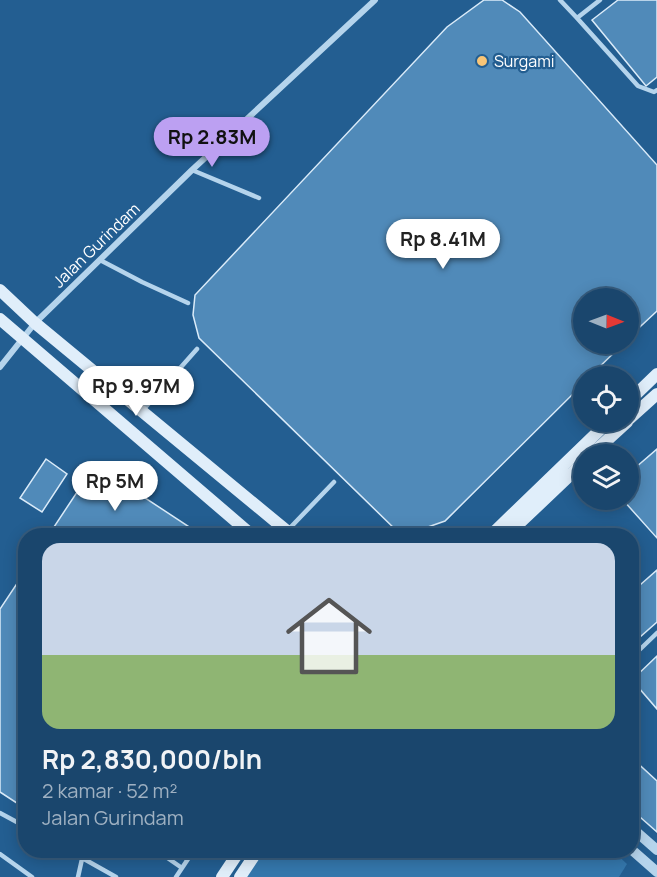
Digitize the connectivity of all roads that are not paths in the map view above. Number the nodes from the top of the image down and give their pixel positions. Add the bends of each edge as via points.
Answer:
1 (375, 0) edge
2 (560, 0) edge
3 (600, 0) edge
4 (577, 18) junction
5 (657, 90) edge
6 (192, 170) junction
7 (259, 198) dead end
8 (100, 260) junction
9 (0, 290) edge
10 (188, 303) dead end
11 (0, 319) edge
12 (35, 322) junction
13 (22, 339) junction
14 (197, 349) dead end
15 (0, 367) edge
16 (657, 374) edge
17 (639, 391) edge
18 (657, 394) edge
19 (142, 410) junction
20 (639, 411) edge
21 (598, 432) edge
22 (616, 432) edge
23 (603, 444) edge
24 (573, 472) edge
25 (334, 482) dead end
26 (244, 528) edge
27 (284, 528) edge
28 (294, 528) edge
29 (498, 528) edge
30 (514, 528) edge
31 (657, 633) edge
32 (639, 650) edge
33 (0, 813) edge
34 (18, 823) edge
35 (639, 834) edge
36 (657, 850) edge
37 (0, 854) edge
38 (639, 856) edge
39 (81, 858) joint
40 (168, 858) edge
41 (189, 858) edge
42 (235, 858) edge
43 (253, 858) edge
44 (182, 868) junction
45 (657, 873) edge
46 (32, 877) edge
47 (78, 877) edge
48 (116, 877) edge
49 (176, 877) edge
50 (222, 877) edge
51 (240, 877) edge
52 (655, 877) edge

1 - 6 street, Jalan Gurindam
2 - 4 lane
3 - 4 lane
4 - 5 lane via 638,86
6 - 7 lane
6 - 8 street, Jalan Gurindam
8 - 10 lane
8 - 12 street, Jalan Gurindam
9 - 12 main road
11 - 13 main road
12 - 13 street, Jalan Gurindam
12 - 19 main road
13 - 15 street, Jalan Gurindam
13 - 26 main road
14 - 19 lane
16 - 17 main road
18 - 20 main road
19 - 27 main road
21 - 29 main road
22 - 23 main road
24 - 30 main road
25 - 28 lane
31 - 32 lane
33 - 34 lane
35 - 36 street
37 - 46 lane
38 - 45 street
39 - 47 lane
39 - 48 lane
40 - 44 lane
41 - 44 lane
42 - 50 main road
43 - 51 main road
44 - 49 lane
45 - 52 lane

